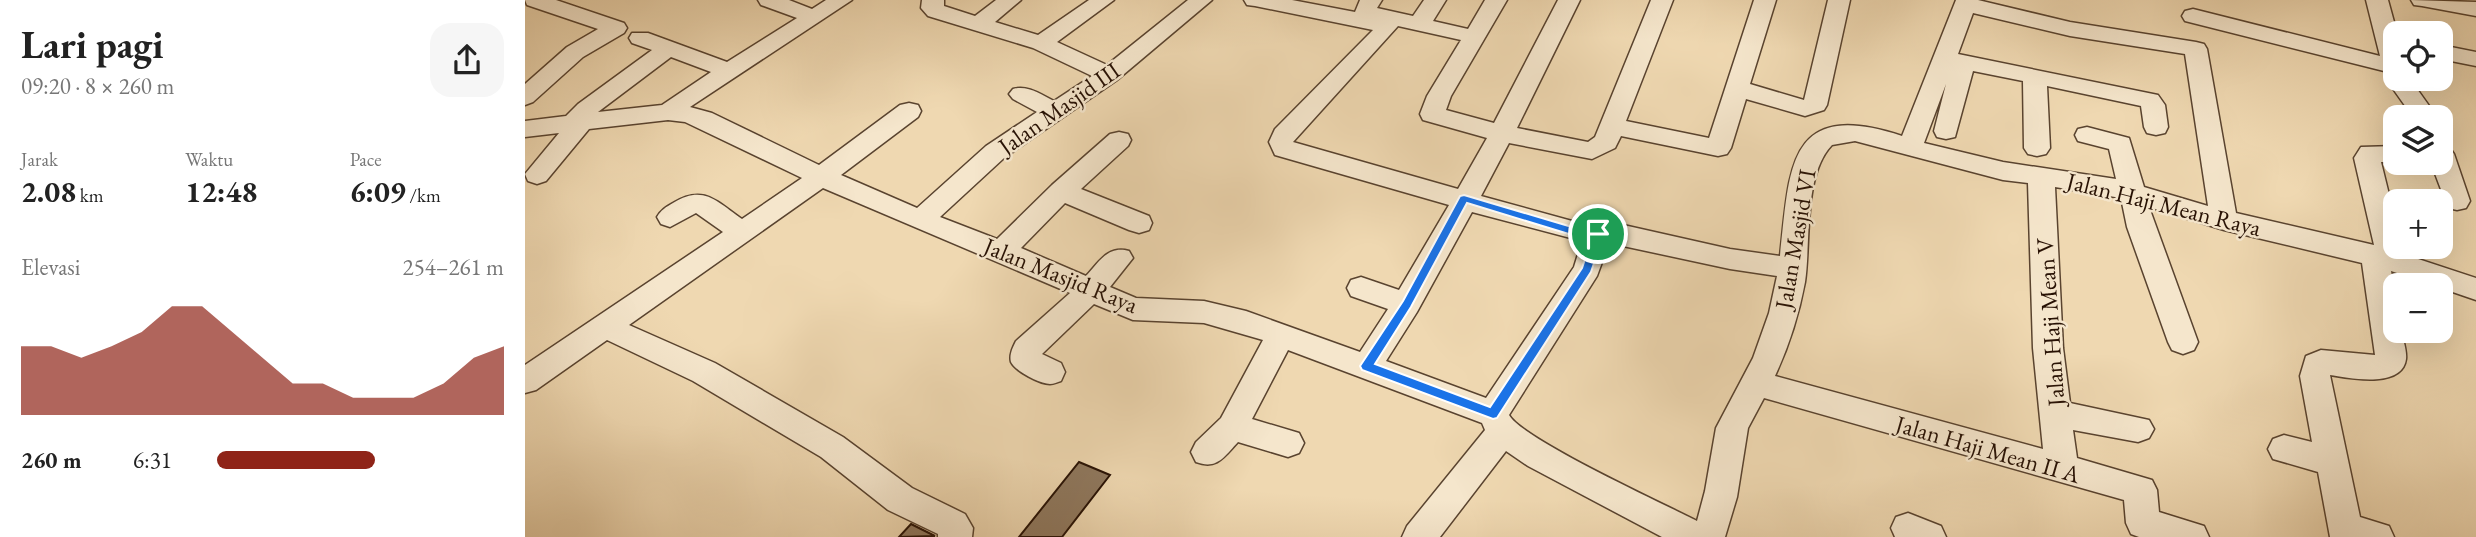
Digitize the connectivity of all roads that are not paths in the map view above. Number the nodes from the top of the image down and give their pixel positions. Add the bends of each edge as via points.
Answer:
1 (769, 0) edge
2 (841, 0) edge
3 (933, 0) edge
4 (1010, 0) edge
5 (1103, 0) edge
6 (1201, 0) edge
7 (1255, 0) edge
8 (1371, 0) edge
9 (1435, 0) edge
10 (1496, 0) edge
11 (1569, 0) edge
12 (1662, 0) edge
13 (1679, 0) edge
14 (1765, 0) edge
15 (2377, 0) edge
16 (2422, 0) edge
17 (1835, 1) edge
18 (1966, 2) edge
19 (534, 6) edge
20 (2193, 8) edge
21 (2476, 9) edge
22 (814, 17) junction
23 (2384, 21) edge
24 (979, 23) junction
25 (1420, 23) junction
26 (1475, 37) junction
27 (640, 38) dead end
28 (1041, 43) junction
29 (2196, 48) junction
30 (668, 49) junction
31 (2453, 54) edge
32 (2476, 59) edge
33 (1954, 60) junction
34 (2383, 68) edge
35 (729, 70) junction
36 (1109, 75) junction
37 (2035, 77) junction
38 (1739, 89) junction
39 (1021, 94) dead end
40 (525, 97) edge
41 (909, 111) dead end
42 (1054, 111) junction
43 (668, 112) junction
44 (575, 124) junction
45 (2156, 127) dead end
46 (1620, 128) junction
47 (525, 129) edge
48 (1946, 131) dead end
49 (1500, 133) junction
50 (2087, 135) dead end
51 (1119, 140) dead end
52 (1910, 148) junction
53 (2383, 153) edge
54 (2039, 162) junction
55 (537, 175) dead end
56 (2448, 175) edge
57 (821, 177) junction
58 (1061, 191) junction
59 (2134, 193) junction
60 (1464, 198) junction
61 (2456, 201) dead end
62 (670, 216) dead end
63 (920, 220) junction
64 (2224, 220) junction
65 (1139, 223) dead end
66 (743, 233) junction
67 (1598, 234) junction
68 (1002, 251) junction
69 (2383, 257) joint
70 (1119, 258) dead end
71 (2383, 259) edge
72 (2389, 259) edge
73 (1793, 268) junction
74 (1361, 288) dead end
75 (2476, 289) edge
76 (1087, 290) junction
77 (1407, 304) junction
78 (607, 327) junction
79 (1281, 334) junction
80 (2183, 342) dead end
81 (1367, 366) junction
82 (1050, 372) dead end
83 (525, 381) edge
84 (1756, 383) junction
85 (2056, 413) junction
86 (1497, 423) junction
87 (1232, 427) junction
88 (2138, 429) dead end
89 (1288, 443) dead end
90 (2284, 449) dead end
91 (1207, 452) dead end
92 (2331, 461) junction
93 (2062, 470) junction
94 (2346, 533) edge
95 (1429, 534) edge
96 (955, 537) edge
97 (1695, 537) edge
98 (1708, 537) edge
99 (2192, 537) edge
100 (2377, 537) edge

1 - 22 street
2 - 22 street
3 - 24 street via 936,11
4 - 24 street
5 - 28 street
6 - 36 street, Jalan Masjid III
7 - 60 street via 1388,27 1284,135 1281,146
8 - 25 street via 1367,12
9 - 25 street
10 - 26 street
11 - 49 street
12 - 46 street
13 - 46 street
14 - 38 street
15 - 23 street
16 - 21 street
17 - 38 street via 1815,105 1805,108
18 - 29 street via 2070,29
18 - 33 street
19 - 40 street via 616,28 575,52
20 - 29 street
20 - 34 street
22 - 35 street
24 - 28 street
25 - 26 street
26 - 49 street via 1432,114
27 - 30 street
28 - 36 street
29 - 64 street
30 - 35 street
30 - 44 street via 587,109
31 - 32 street
33 - 37 street
33 - 48 street
33 - 52 street
35 - 43 street
36 - 42 street, Jalan Masjid III
37 - 45 street via 2150,100
37 - 54 street, Jalan Haji Mean V
38 - 46 street via 1718,148
39 - 42 street
41 - 57 street
42 - 63 street, Jalan Masjid III via 996,152
43 - 44 street, Jalan Masjid Raya
43 - 57 street, Jalan Masjid Raya via 703,119
44 - 47 street, Jalan Masjid Raya
44 - 55 street
46 - 49 street via 1592,150
49 - 60 street
50 - 59 street via 2120,144
51 - 58 street
52 - 54 street, Jalan Haji Mean Raya via 2003,171
52 - 73 street, Jalan Masjid VI via 1851,133 1834,135 1814,148 1801,187
53 - 69 street via 2370,152 2367,158
54 - 59 street, Jalan Haji Mean Raya via 2089,182
54 - 85 street, Jalan Haji Mean V
56 - 61 street
57 - 63 street, Jalan Masjid Raya
57 - 66 street
58 - 65 street
58 - 68 street
59 - 64 street, Jalan Haji Mean Raya
59 - 80 street via 2141,227
60 - 67 street via 1572,231
60 - 77 street
62 - 66 street via 699,203
63 - 68 street, Jalan Masjid Raya
64 - 69 street, Jalan Haji Mean Raya
66 - 78 street
67 - 73 street via 1619,234
67 - 86 street via 1587,269
68 - 76 street, Jalan Masjid Raya
70 - 76 street
71 - 92 street via 2388,365 2379,370 2331,362 2317,365 2315,376
72 - 75 street, Jalan Haji Mean Raya
73 - 84 street, Jalan Masjid VI via 1780,327
74 - 77 street
76 - 79 street, Jalan Masjid Raya via 1133,309 1204,312
76 - 82 street via 1025,354 1025,359
77 - 81 street
78 - 83 street
78 - 96 street via 704,372 832,447 900,499 953,525
79 - 81 street, Jalan Masjid Raya
79 - 87 street
81 - 86 street, Jalan Masjid Raya
84 - 93 street, Jalan Haji Mean II A
84 - 98 street, Jalan Masjid VI via 1727,445 1722,493
85 - 88 street
85 - 93 street, Jalan Haji Mean V
86 - 95 street
86 - 97 street, Jalan Masjid Raya via 1539,456
87 - 89 street
87 - 91 street
90 - 92 street
92 - 94 street
93 - 99 street, Jalan Haji Mean II A via 2140,491 2143,523
94 - 100 street

